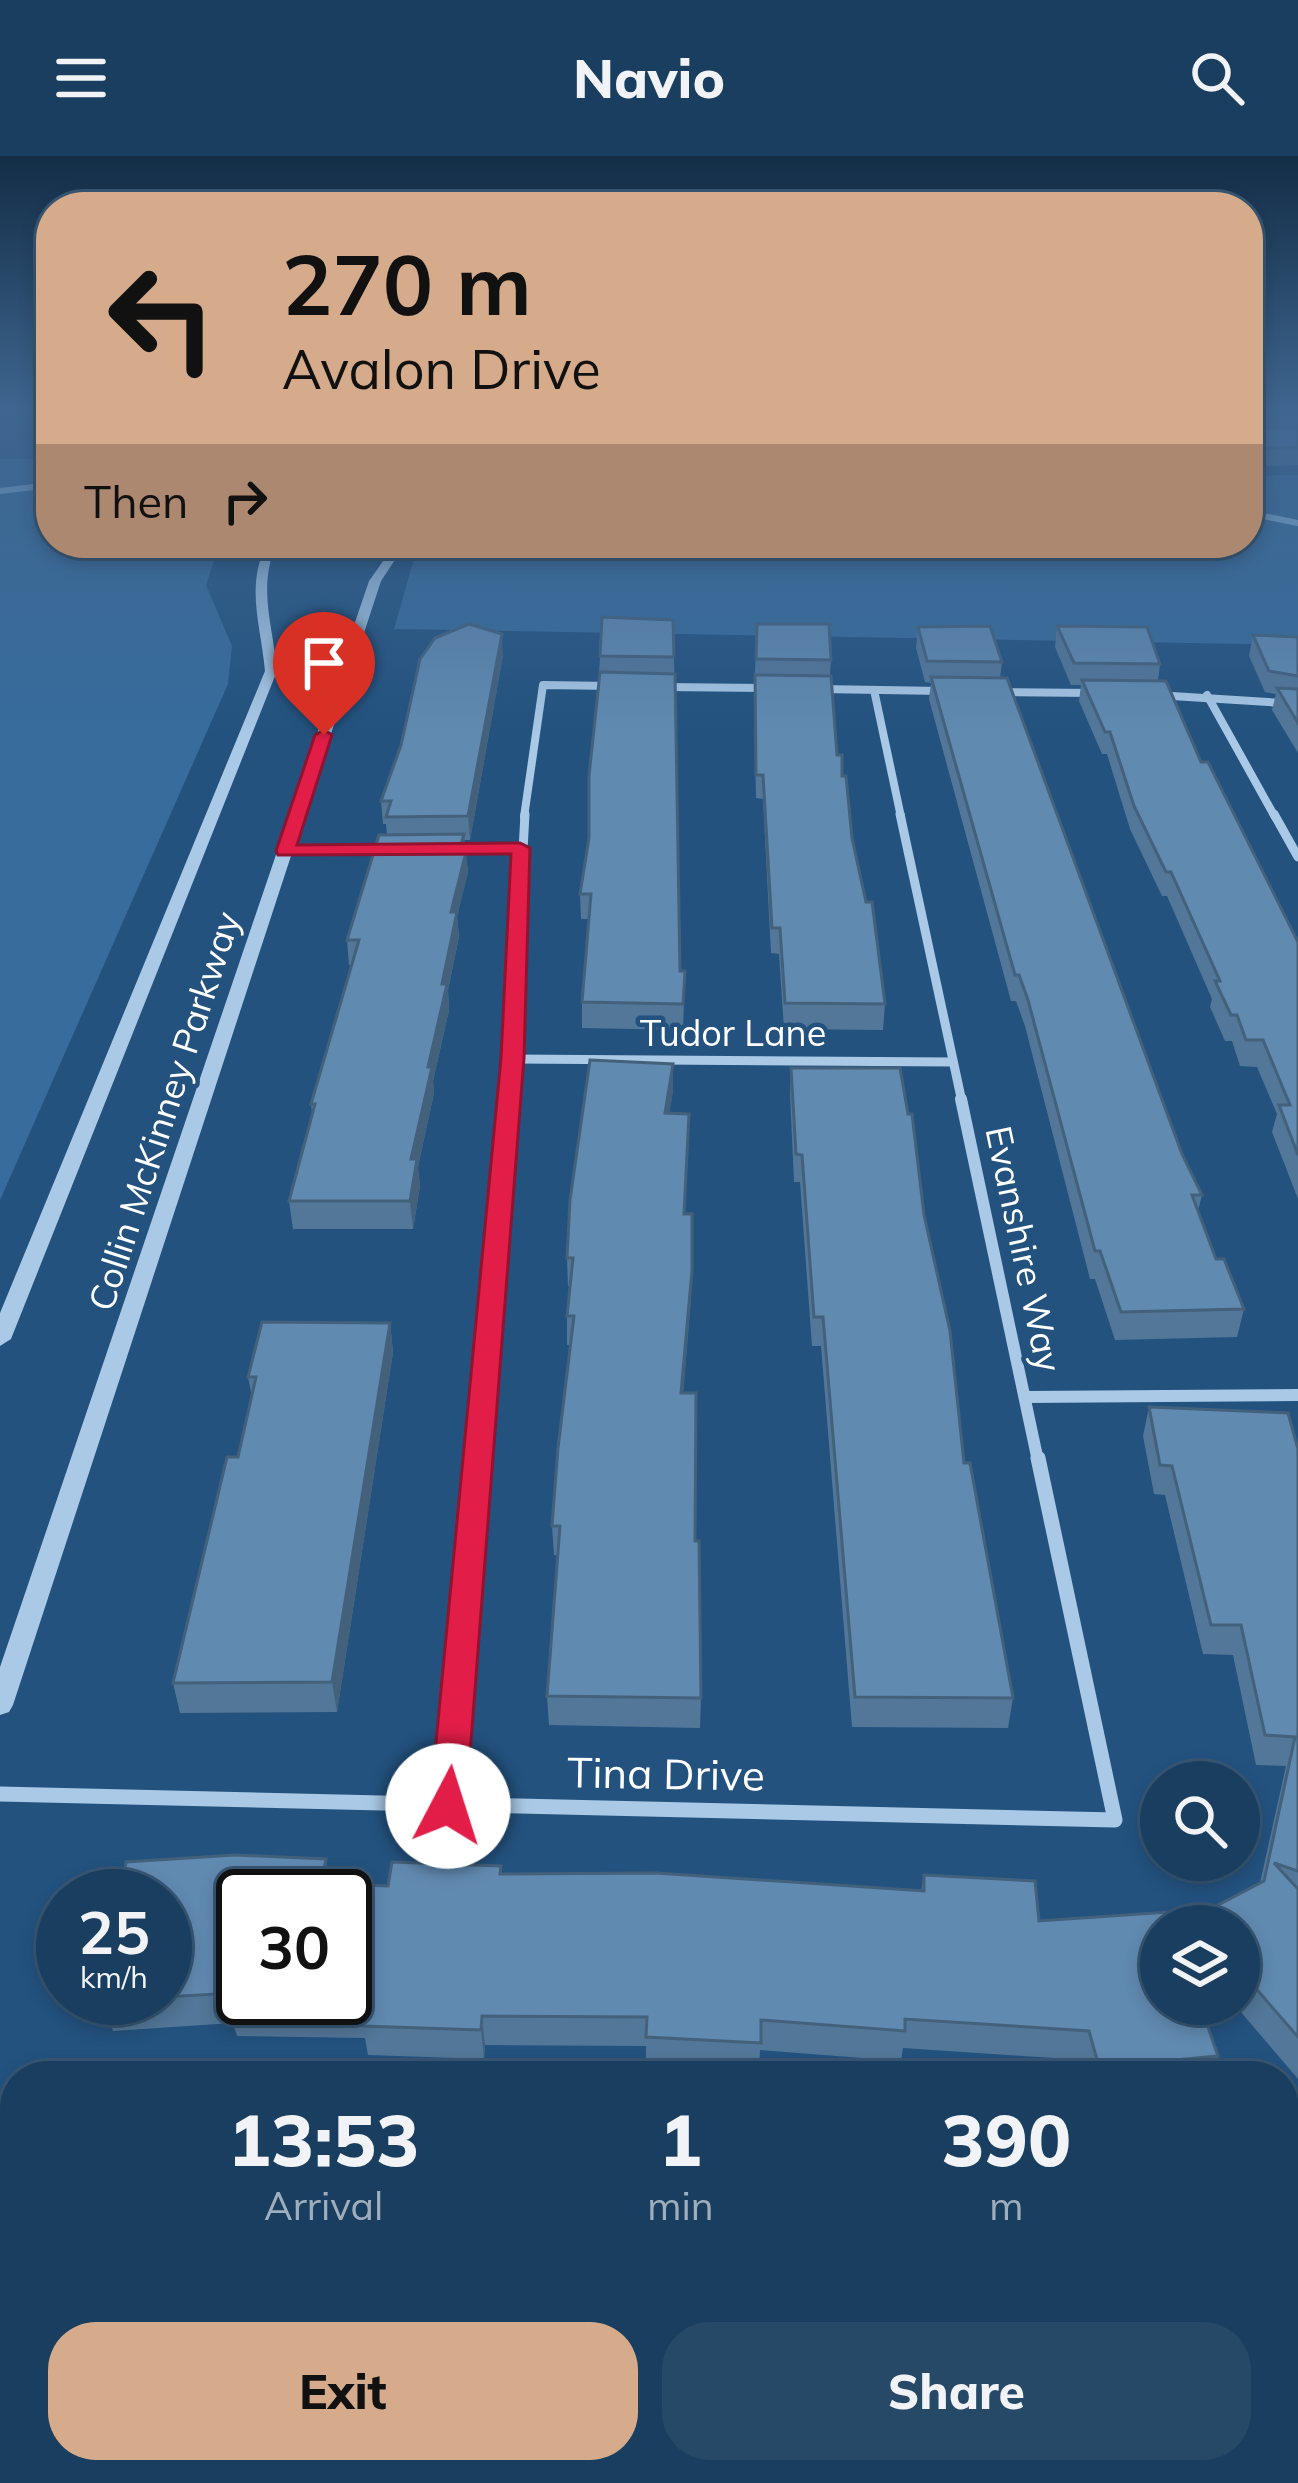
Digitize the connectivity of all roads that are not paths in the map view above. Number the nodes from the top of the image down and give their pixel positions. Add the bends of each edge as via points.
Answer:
1 (263, 558) edge
2 (390, 558) edge
3 (626, 686) edge
4 (647, 687) edge
5 (780, 688) edge
6 (804, 689) edge
7 (874, 690) junction
8 (945, 691) edge
9 (992, 692) edge
10 (1102, 694) edge
11 (1144, 694) edge
12 (1207, 695) junction
13 (1298, 704) edge
14 (520, 848) junction
15 (450, 849) edge
16 (403, 850) edge
17 (285, 851) junction
18 (1298, 857) edge
19 (513, 1058) junction
20 (953, 1062) junction
21 (0, 1339) edge
22 (1298, 1395) edge
23 (1025, 1396) junction
24 (0, 1705) edge
25 (0, 1795) edge
26 (448, 1806) junction
27 (1115, 1820) joint

1 - 21 street, Collin McKinney Parkway via 255,593 271,671
2 - 17 street, Collin McKinney Parkway via 375,581
3 - 14 street via 543,685
4 - 5 street
6 - 7 street
7 - 8 street
7 - 20 street, Evanshire Way
9 - 10 street
11 - 12 street
12 - 13 street
12 - 18 street
14 - 15 street
14 - 19 street
16 - 17 street
17 - 24 street, Collin McKinney Parkway
19 - 20 street, Tudor Lane
19 - 26 street
20 - 23 street, Evanshire Way
22 - 23 street
23 - 27 street, Evanshire Way
25 - 26 street, Tina Drive
26 - 27 street, Tina Drive

